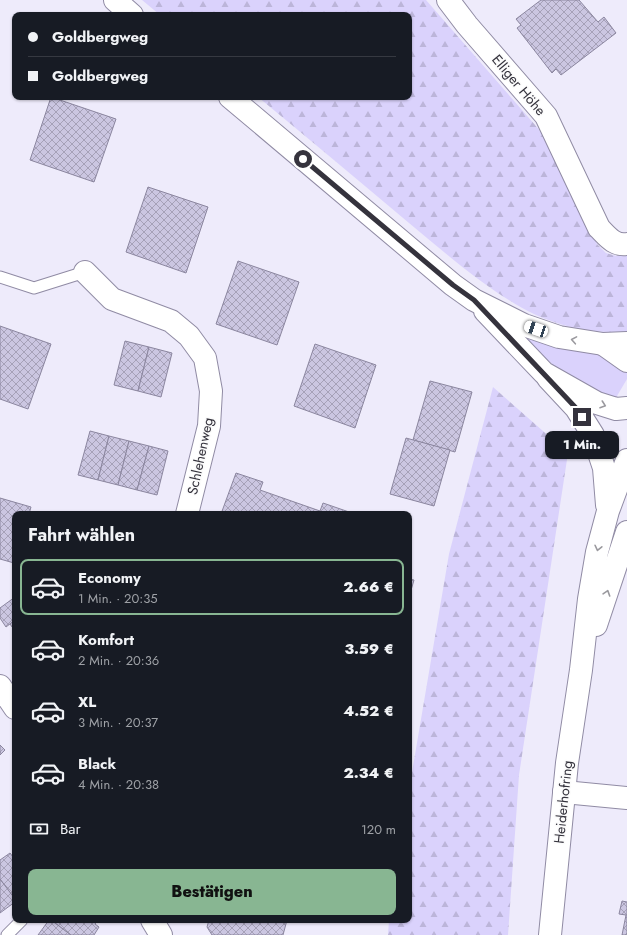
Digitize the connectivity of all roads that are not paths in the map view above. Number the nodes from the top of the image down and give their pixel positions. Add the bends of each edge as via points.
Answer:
1 (115, 0) edge
2 (448, 0) edge
3 (129, 12) edge
4 (234, 100) edge
5 (619, 242) edge
6 (85, 272) joint
7 (0, 277) edge
8 (474, 300) junction
9 (627, 343) edge
10 (603, 344) junction
11 (627, 361) edge
12 (544, 373) junction
13 (627, 408) edge
14 (627, 460) edge
15 (608, 510) junction
16 (188, 511) edge
17 (627, 532) edge
18 (581, 670) junction
19 (0, 686) edge
20 (12, 704) edge
21 (564, 792) junction
22 (627, 798) edge
23 (19, 923) edge
24 (154, 923) edge
25 (7, 935) edge
26 (161, 935) edge
27 (550, 935) edge

1 - 3 street
2 - 5 street, Elliger Höhe via 546,116 599,228
4 - 8 street
6 - 7 lane via 34,288
6 - 16 street, Schlehenweg via 112,299 171,321 189,336 205,358 211,391 209,426
10 -> 8 street via 559,337 524,325
8 - 12 street
9 - 10 street
10 - 11 street
12 -> 13 street via 597,403 616,409
12 - 15 street via 576,408 593,435 604,468
14 - 15 street, Heiderhofring
15 -> 18 street, Heiderhofring via 597,552
18 -> 17 street, Heiderhofring
18 - 21 street, Heiderhofring
19 - 20 street
21 - 22 street
21 - 27 street, Heiderhofring
23 - 25 lane
24 - 26 street

